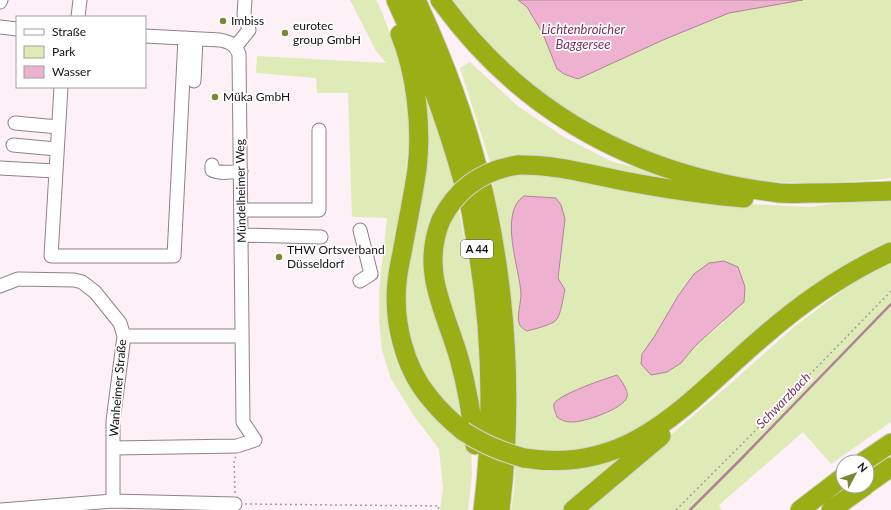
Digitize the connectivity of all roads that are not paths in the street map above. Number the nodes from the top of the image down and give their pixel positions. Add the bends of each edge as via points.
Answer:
1 (80, 0) edge
2 (245, 0) edge
3 (385, 0) edge
4 (396, 0) edge
5 (416, 0) edge
6 (440, 0) edge
7 (78, 16) edge
8 (0, 27) edge
9 (16, 29) edge
10 (146, 36) edge
11 (190, 38) junction
12 (236, 46) junction
13 (194, 81) dead end
14 (61, 88) edge
15 (15, 123) dead end
16 (58, 127) junction
17 (319, 130) dead end
18 (13, 145) dead end
19 (56, 150) junction
20 (212, 164) dead end
21 (0, 168) edge
22 (55, 170) junction
23 (241, 171) junction
24 (891, 191) edge
25 (854, 193) junction
26 (241, 210) junction
27 (360, 230) dead end
28 (242, 235) junction
29 (321, 237) dead end
30 (891, 252) edge
31 (360, 280) dead end
32 (0, 286) edge
33 (124, 336) junction
34 (242, 336) junction
35 (690, 403) junction
36 (255, 440) joint
37 (891, 443) edge
38 (113, 448) junction
39 (875, 454) edge
40 (891, 467) edge
41 (875, 479) edge
42 (835, 483) edge
43 (853, 494) edge
44 (113, 501) junction
45 (235, 504) road end
46 (1, 510) edge
47 (478, 510) edge
48 (483, 510) edge
49 (500, 510) edge
50 (573, 510) edge
51 (800, 510) edge
52 (831, 510) edge

1 - 7 street
2 - 12 street via 244,14 249,30
3 - 35 highway, bridge via 404,45 414,84 418,126 417,168 397,283 397,315 406,355 422,388 440,410 472,437 495,449 524,458 559,461 590,458 607,453 642,437
4 - 48 highway, A 44 via 419,52 454,150 470,208 483,279 490,359 490,417
5 - 49 highway, A 44 via 452,86 472,150 499,275 506,355 506,425
6 - 25 highway via 477,45 533,97 568,122 629,154 664,168 726,184 780,193
8 - 9 street
10 - 11 street
11 - 12 street via 220,40
11 - 13 street
11 - 22 street via 174,256 51,256
12 - 23 street, Mündelheimer Weg via 239,54
14 - 16 street
15 - 16 street
16 - 19 street
17 - 26 street via 319,210
18 - 19 street
19 - 22 street
20 - 23 street via 212,170 216,171
21 - 22 street
23 - 26 street, Mündelheimer Weg
24 - 25 highway
25 - 47 highway, bridge via 816,200 778,202 647,186 534,165 507,166 469,184 453,200 441,220 436,232 432,261 437,294 459,358 468,395
26 - 28 street, Mündelheimer Weg
27 - 31 street via 371,274
28 - 29 street
28 - 34 street, Mündelheimer Weg
30 - 35 highway via 850,273 811,298 763,336
32 - 33 street, Wanheimer Straße via 18,279 59,278 82,282 95,292 120,323
33 - 34 street
33 - 38 street, Wanheimer Straße via 113,421
34 - 36 street, Mündelheimer Weg via 243,422
35 - 50 highway via 672,428
36 - 38 street, Wanheimer Straße via 237,446
37 - 39 highway
38 - 44 street, Wanheimer Straße
40 - 41 highway
42 - 51 highway
43 - 52 highway
44 - 45 street
44 - 46 street

